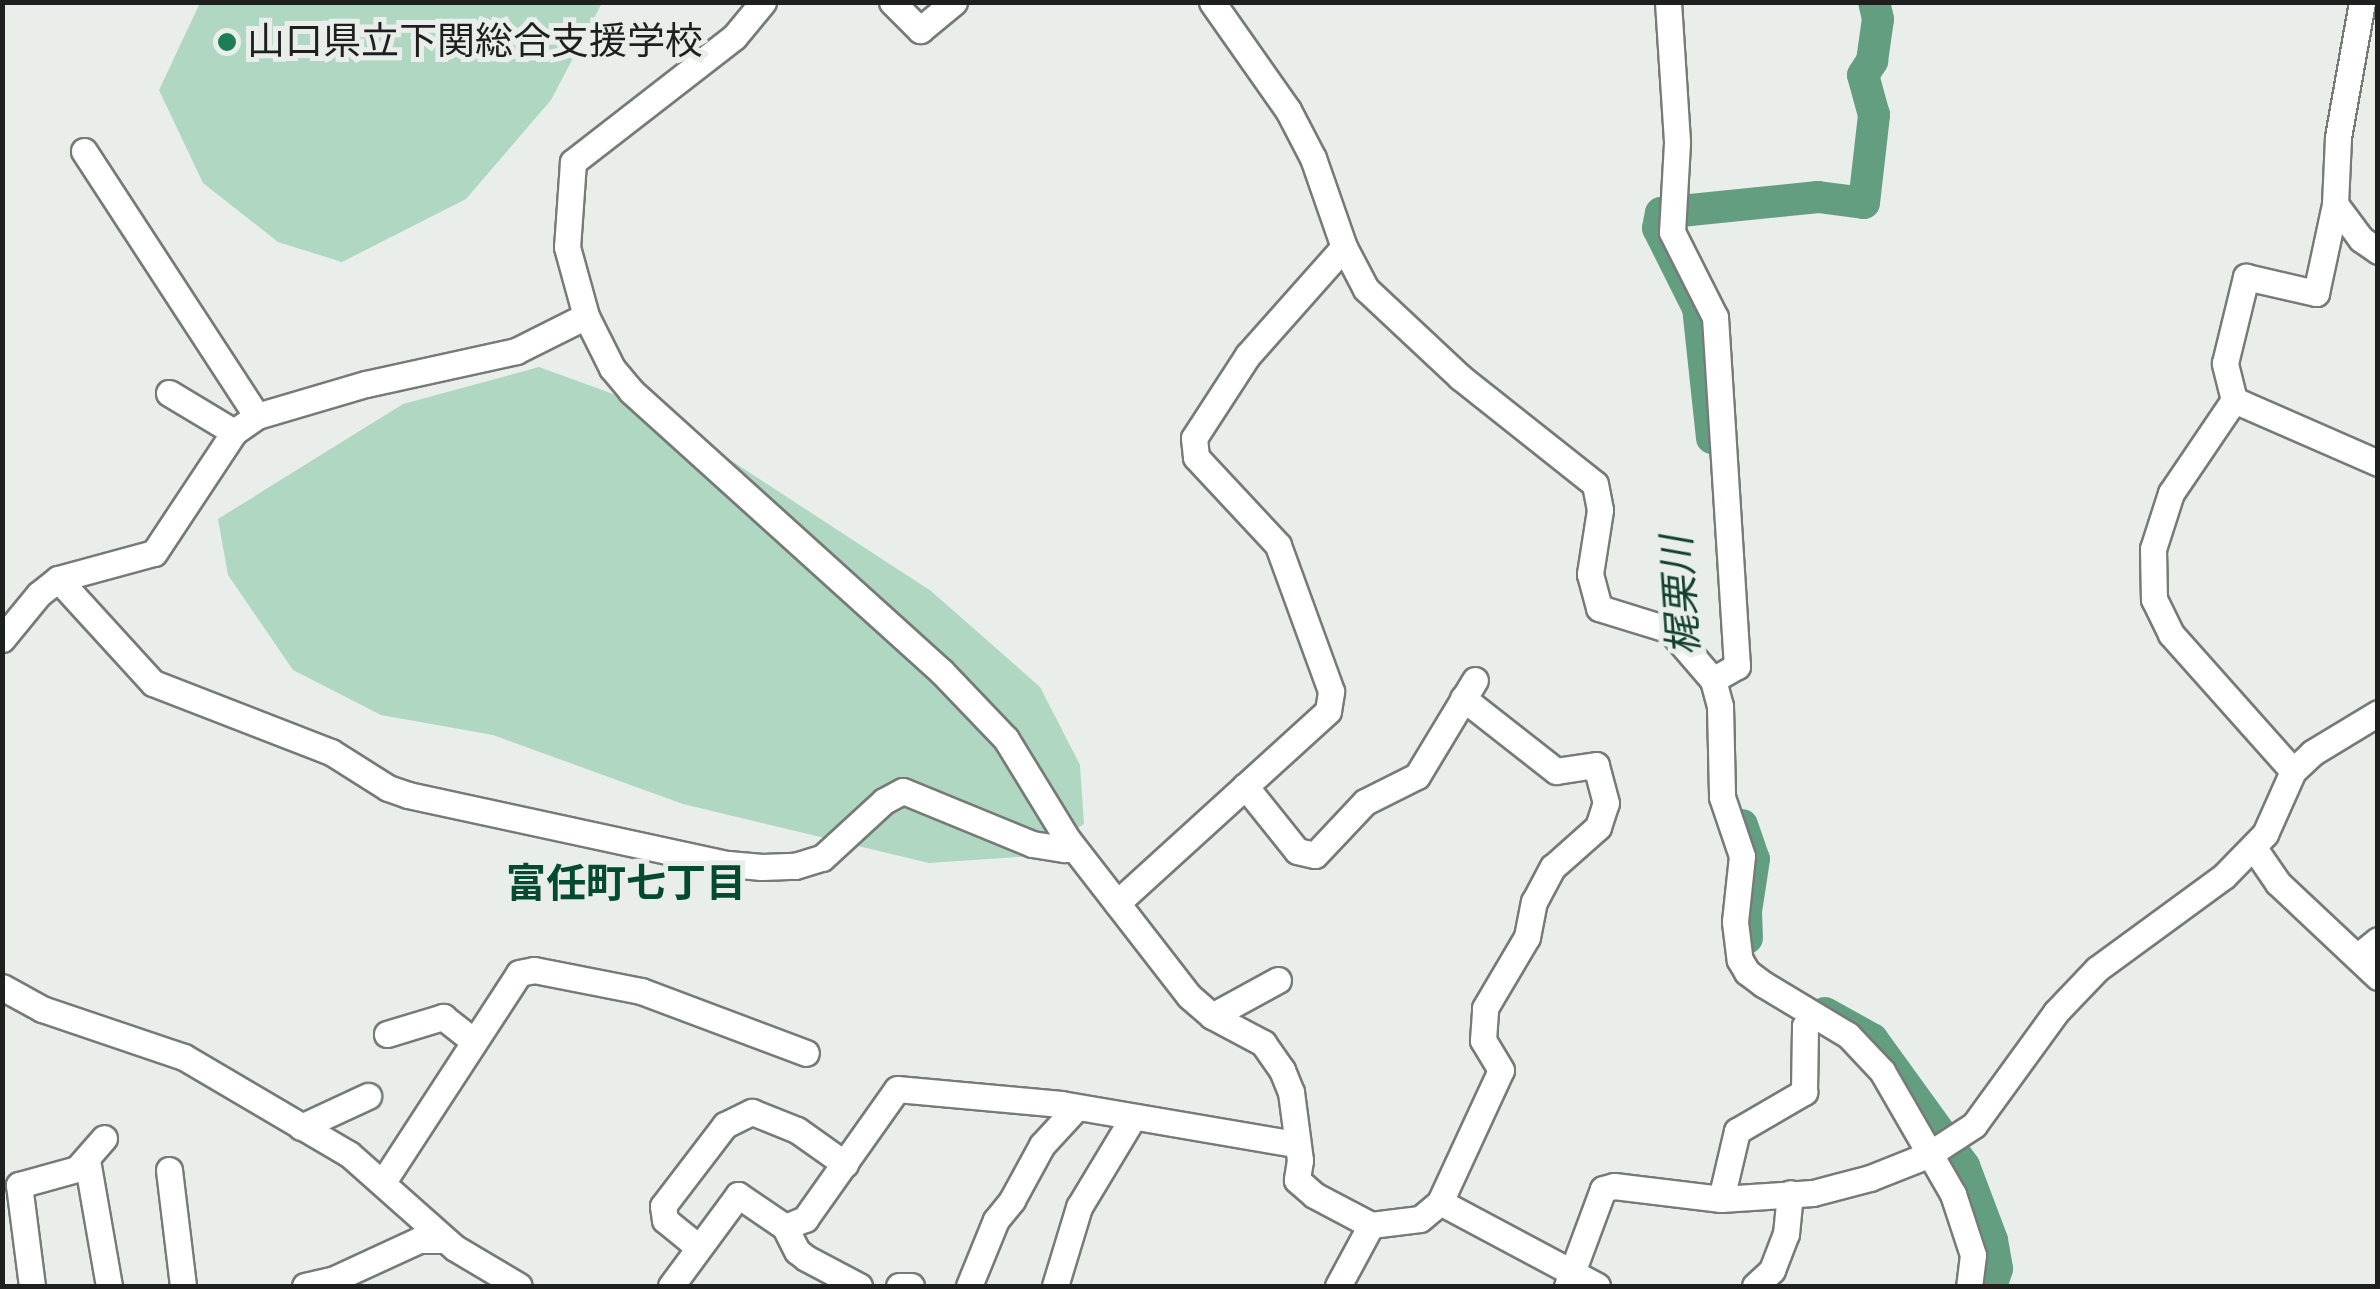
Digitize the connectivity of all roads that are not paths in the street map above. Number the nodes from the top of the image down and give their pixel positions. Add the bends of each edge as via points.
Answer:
1 (763, 2) edge
2 (892, 2) edge
3 (954, 2) edge
4 (1212, 2) edge
5 (1668, 2) edge
6 (2362, 2) edge
7 (84, 151) dead end
8 (2335, 204) junction
9 (1344, 246) junction
10 (2378, 252) edge
11 (586, 316) junction
12 (170, 393) dead end
13 (2234, 400) junction
14 (257, 416) junction
15 (234, 432) junction
16 (2378, 463) edge
17 (58, 579) junction
18 (2, 639) edge
19 (1713, 680) junction
20 (2378, 714) edge
21 (2293, 772) junction
22 (1246, 786) junction
23 (1068, 840) junction
24 (2254, 848) junction
25 (1117, 903) junction
26 (2378, 940) edge
27 (2357, 957) junction
28 (2378, 977) edge
29 (1278, 980) dead end
30 (2, 988) edge
31 (1212, 1016) junction
32 (1811, 1017) junction
33 (387, 1034) dead end
34 (472, 1040) junction
35 (806, 1054) dead end
36 (368, 1096) dead end
37 (1076, 1108) junction
38 (1132, 1119) junction
39 (301, 1127) junction
40 (104, 1138) dead end
41 (1296, 1144) junction
42 (1931, 1153) junction
43 (87, 1160) junction
44 (845, 1164) junction
45 (169, 1170) dead end
46 (383, 1182) junction
47 (1790, 1193) junction
48 (1721, 1199) junction
49 (1440, 1202) junction
50 (1371, 1225) junction
51 (786, 1227) junction
52 (444, 1240) junction
53 (697, 1246) junction
54 (1569, 1281) edge
55 (338, 1283) edge
56 (32, 1286) edge
57 (109, 1286) edge
58 (183, 1286) edge
59 (306, 1286) edge
60 (519, 1286) edge
61 (670, 1286) edge
62 (858, 1286) edge
63 (899, 1286) edge
64 (912, 1286) edge
65 (970, 1286) edge
66 (1055, 1286) edge
67 (1338, 1286) edge
68 (1597, 1286) edge
69 (1755, 1286) edge
70 (1969, 1286) edge

1 - 11 street via 734,36 573,162 567,246
2 - 3 street via 920,30
4 - 9 street via 1314,158
5 - 19 street via 1676,142 1672,232 1714,317 1737,666
6 - 8 street via 2338,137
7 - 14 street
8 - 10 street
8 - 13 street via 2316,293 2246,277 2225,362
9 - 19 street via 1380,306 1595,484 1600,510 1590,574 1599,608 1670,630
9 - 22 street via 1248,354 1194,438 1196,457 1278,546 1332,691 1328,711
11 - 14 street via 516,351
11 - 23 street via 630,392 942,670 1006,739
12 - 15 street
13 - 16 street
13 - 21 street via 2171,492 2153,549 2154,599 2170,634
14 - 15 street
15 - 17 street via 154,553
17 - 18 street
17 - 23 street via 152,683 331,752 408,795 745,866 795,866 822,858 903,791 1032,844 1066,850
19 - 32 street via 1722,797 1742,856 1735,922 1740,960
20 - 21 street
21 - 24 street
22 - 25 street
22 - 49 street via 1297,851 1315,855 1365,802 1417,776 1469,689 1556,771 1596,766 1606,802 1598,827 1553,867 1534,902 1527,938 1485,1008 1484,1040 1501,1070
23 - 25 street
24 - 27 street via 2278,883
24 - 42 street via 2098,969 2056,1012 1974,1125
25 - 31 street
26 - 27 street
27 - 28 street
29 - 31 street
30 - 39 street via 42,1009 184,1057
31 - 41 street via 1263,1043 1282,1070
32 - 42 street via 1867,1051
32 - 48 street via 1805,1026 1804,1092 1737,1132
33 - 34 street via 443,1017
34 - 35 street via 519,973 534,970 641,990
34 - 46 street
36 - 39 street
37 - 38 street
37 - 44 street via 897,1089
37 - 65 street via 1042,1145 996,1220
38 - 41 street
38 - 66 street via 1079,1207
39 - 46 street
40 - 43 street
41 - 50 street via 1297,1180
42 - 47 street via 1839,1188
42 - 70 street via 1973,1255
43 - 56 street via 49,1180 19,1185
43 - 57 street
44 - 51 street via 805,1219
44 - 53 street via 797,1130 752,1112 726,1124 663,1206 665,1220
45 - 58 street
46 - 52 street
47 - 48 street
47 - 69 street via 1786,1234 1772,1270
48 - 54 street via 1603,1189
49 - 50 street via 1420,1220
49 - 54 street
50 - 67 street
51 - 53 street via 738,1194
51 - 62 street via 797,1251
52 - 55 street via 419,1240
52 - 60 street
53 - 61 street
54 - 68 street
55 - 59 street
63 - 64 street

